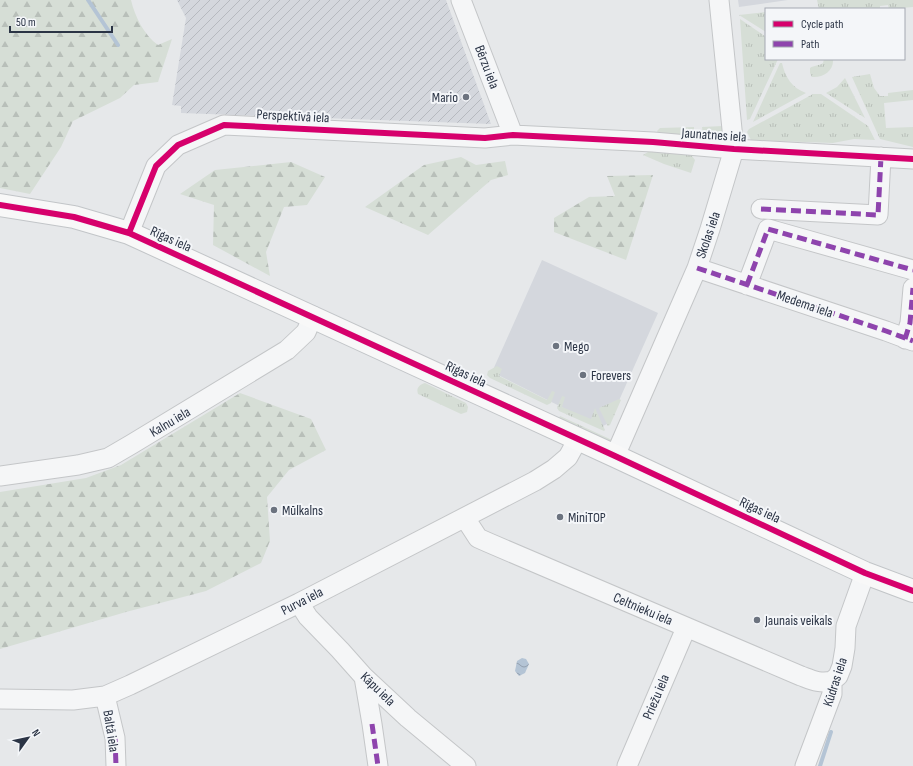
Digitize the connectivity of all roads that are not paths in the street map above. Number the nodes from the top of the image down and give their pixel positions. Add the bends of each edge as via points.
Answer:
1 (461, 0) edge
2 (719, 0) edge
3 (512, 135) junction
4 (734, 149) junction
5 (881, 158) junction
6 (913, 159) edge
7 (0, 204) edge
8 (761, 209) dead end
9 (129, 232) junction
10 (696, 268) junction
11 (913, 270) edge
12 (747, 285) junction
13 (913, 288) edge
14 (313, 316) junction
15 (909, 340) edge
16 (578, 439) junction
17 (615, 456) junction
18 (0, 476) edge
19 (465, 518) junction
20 (864, 573) junction
21 (913, 591) edge
22 (299, 603) junction
23 (686, 628) junction
24 (364, 677) junction
25 (832, 681) junction
26 (105, 696) junction
27 (0, 699) edge
28 (116, 766) edge
29 (378, 766) edge
30 (466, 766) edge
31 (627, 766) edge
32 (805, 766) edge

1 - 3 street, Bērzu iela
2 - 4 street, Skolas iela
3 - 4 street, Jaunatnes iela
3 - 9 street, Perspektīvā iela via 485,138 224,125 178,145 156,166
4 - 5 street, Jaunatnes iela
4 - 10 street, Skolas iela
5 - 6 street, Jaunatnes iela
5 - 8 street via 878,216
7 - 9 main road, Rīgas iela via 74,217
9 - 14 main road, Rīgas iela
10 - 12 street, Medema iela
10 - 17 street, Skolas iela
11 - 12 street via 768,229
12 - 15 street, Medema iela
13 - 15 street
14 - 16 main road, Rīgas iela
14 - 18 street, Kalnu iela via 306,332 287,350 108,458
16 - 17 main road, Rīgas iela
16 - 19 street, Purva iela via 568,457 554,469
17 - 20 main road, Rīgas iela
19 - 22 street, Purva iela
19 - 23 street, Celtnieku iela via 478,538
20 - 21 main road, Rīgas iela
20 - 25 street, Kūdras iela via 846,626 842,666 838,676
22 - 24 street, Kāpu iela via 308,617
22 - 26 street, Purva iela
23 - 25 street, Celtnieku iela via 816,682
23 - 31 street, Priežu iela
24 - 29 street
24 - 30 street, Kāpu iela
25 - 32 street, Kūdras iela via 832,694
26 - 27 street, Purva iela via 73,700
26 - 28 street, Baltā iela via 114,738

